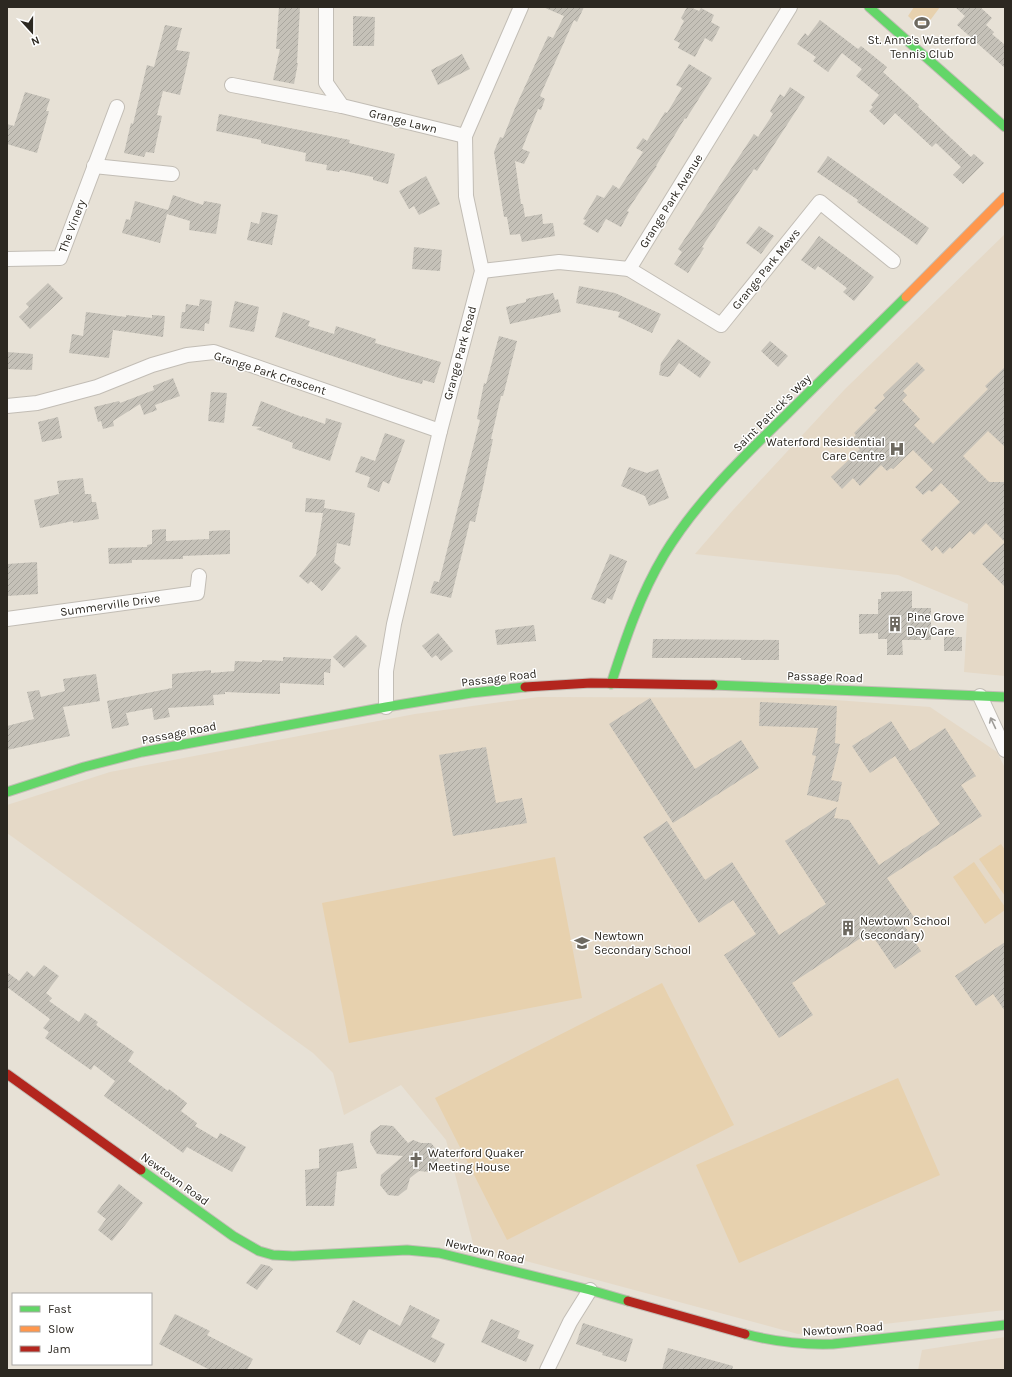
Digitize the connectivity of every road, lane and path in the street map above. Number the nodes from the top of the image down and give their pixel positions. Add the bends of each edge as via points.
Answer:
1 (326, 7) edge
2 (521, 7) edge
3 (790, 7) edge
4 (869, 7) edge
5 (232, 85) dead end
6 (342, 106) junction
7 (116, 107) dead end
8 (1005, 127) edge
9 (465, 136) junction
10 (94, 166) junction
11 (172, 174) dead end
12 (1005, 197) edge
13 (7, 259) edge
14 (893, 261) dead end
15 (629, 269) junction
16 (482, 271) junction
17 (7, 406) edge
18 (440, 431) junction
19 (199, 576) dead end
20 (7, 619) edge
21 (611, 684) junction
22 (980, 696) junction
23 (1005, 697) edge
24 (386, 707) junction
25 (1005, 750) edge
26 (7, 792) edge
27 (7, 1074) edge
28 (590, 1290) junction
29 (1005, 1325) edge
30 (547, 1370) edge

1 - 6 street via 326,83
2 - 9 street, Grange Park Road
3 - 15 street, Grange Park Avenue
4 - 8 main road
5 - 6 street, Grange Lawn
6 - 9 street, Grange Lawn
7 - 10 street, The Vinery
9 - 16 street, Grange Park Road via 466,196
10 - 11 street
10 - 13 street, The Vinery via 60,258
12 - 21 main road, Saint Patrick's Way via 739,462 689,518 650,582 629,630
14 - 15 street, Grange Park Mews via 820,202 721,325
15 - 16 street via 559,262
16 - 18 street, Grange Park Road
17 - 18 street, Grange Park Crescent via 38,404 96,387 152,365 187,355 214,352
18 - 24 street, Grange Park Road via 389,651
19 - 20 street, Summerville Drive via 197,592
21 - 22 main road, Passage Road via 738,686
21 - 24 main road, Passage Road via 538,685
22 - 23 main road, Passage Road
25 -> 22 street
24 - 26 main road, Passage Road via 135,754 84,767
27 - 28 main road, Newtown Road via 233,1236 259,1251 293,1256 393,1250 427,1251
28 - 29 main road, Newtown Road via 753,1336 798,1344 834,1344
28 - 30 street via 570,1322

